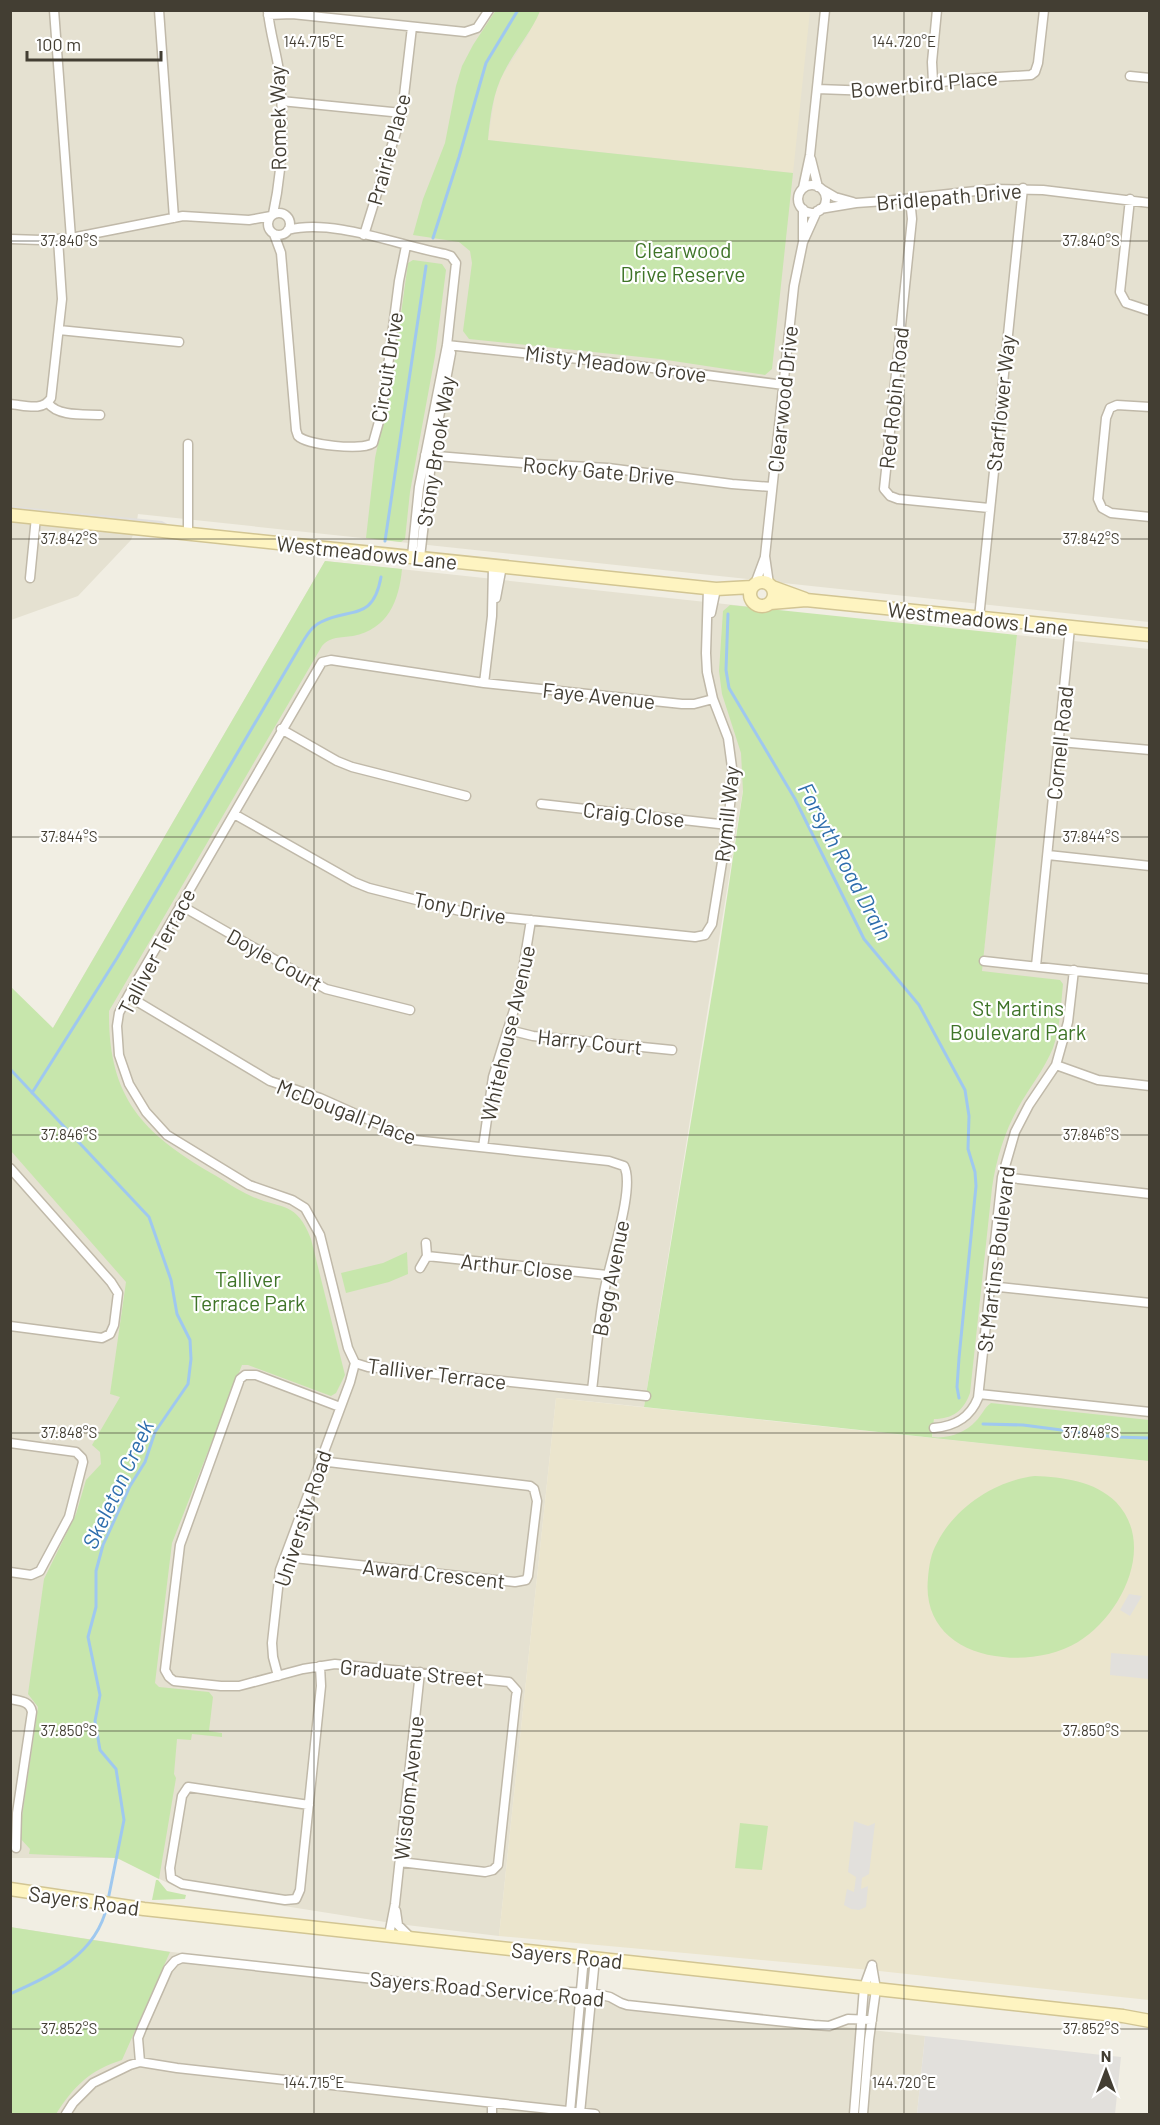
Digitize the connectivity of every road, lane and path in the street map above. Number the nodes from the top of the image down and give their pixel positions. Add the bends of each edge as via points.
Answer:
1 (54, 10) edge
2 (159, 10) edge
3 (489, 10) edge
4 (825, 10) edge
5 (937, 10) edge
6 (1044, 10) edge
7 (268, 13) edge
8 (412, 27) junction
9 (1130, 76) dead end
10 (1149, 78) edge
11 (933, 82) junction
12 (817, 88) junction
13 (281, 101) junction
14 (402, 113) junction
15 (810, 155) junction
16 (803, 188) junction
17 (820, 188) junction
18 (1023, 188) junction
19 (278, 190) junction
20 (910, 198) junction
21 (1130, 199) junction
22 (856, 203) junction
23 (1149, 203) edge
24 (803, 209) junction
25 (819, 210) junction
26 (272, 215) junction
27 (287, 216) junction
28 (174, 218) junction
29 (249, 220) junction
30 (309, 227) junction
31 (271, 232) junction
32 (287, 232) junction
33 (364, 235) junction
34 (71, 238) junction
35 (10, 239) edge
36 (58, 239) junction
37 (802, 242) junction
38 (406, 246) junction
39 (281, 253) junction
40 (1149, 311) edge
41 (59, 330) junction
42 (179, 342) dead end
43 (447, 345) junction
44 (784, 385) junction
45 (48, 403) junction
46 (10, 404) edge
47 (1149, 407) edge
48 (100, 415) dead end
49 (188, 444) dead end
50 (428, 455) junction
51 (772, 487) junction
52 (989, 508) junction
53 (10, 515) edge
54 (36, 517) junction
55 (1149, 517) edge
56 (188, 533) junction
57 (765, 556) junction
58 (416, 557) junction
59 (497, 566) junction
60 (30, 578) dead end
61 (771, 585) junction
62 (754, 586) junction
63 (716, 588) junction
64 (806, 600) junction
65 (764, 604) junction
66 (979, 618) junction
67 (1070, 628) junction
68 (1149, 635) edge
69 (484, 683) junction
70 (713, 699) junction
71 (281, 729) junction
72 (1060, 742) junction
73 (1149, 750) edge
74 (466, 796) dead end
75 (540, 804) dead end
76 (234, 814) junction
77 (728, 825) junction
78 (1048, 855) junction
79 (1149, 866) edge
80 (180, 905) junction
81 (531, 920) junction
82 (705, 935) joint
83 (984, 961) dead end
84 (1036, 966) junction
85 (1074, 970) junction
86 (1149, 978) edge
87 (128, 996) junction
88 (410, 1010) dead end
89 (508, 1030) junction
90 (672, 1050) dead end
91 (1056, 1065) junction
92 (1149, 1086) edge
93 (483, 1147) junction
94 (624, 1166) joint
95 (10, 1168) edge
96 (1002, 1177) junction
97 (1149, 1194) edge
98 (426, 1243) dead end
99 (427, 1256) junction
100 (420, 1268) dead end
101 (607, 1275) junction
102 (990, 1286) junction
103 (1149, 1303) edge
104 (10, 1326) edge
105 (355, 1363) junction
106 (592, 1390) junction
107 (980, 1394) junction
108 (646, 1396) dead end
109 (340, 1407) junction
110 (1149, 1412) edge
111 (934, 1428) dead end
112 (10, 1443) edge
113 (320, 1461) junction
114 (285, 1557) junction
115 (10, 1572) edge
116 (320, 1666) junction
117 (420, 1672) junction
118 (278, 1676) junction
119 (10, 1699) edge
120 (309, 1805) junction
121 (16, 1848) dead end
122 (400, 1862) junction
123 (10, 1889) edge
124 (395, 1904) junction
125 (389, 1935) junction
126 (411, 1938) junction
127 (590, 1957) junction
128 (872, 1965) dead end
129 (870, 1988) junction
130 (580, 1992) junction
131 (592, 1993) junction
132 (1149, 2015) edge
133 (1123, 2016) junction
134 (861, 2020) junction
135 (872, 2020) junction
136 (1149, 2021) edge
137 (140, 2062) junction
138 (861, 2094) junction
139 (492, 2103) junction
140 (570, 2112) junction
141 (580, 2113) junction
142 (66, 2115) edge
143 (492, 2115) edge
144 (595, 2115) edge
145 (855, 2115) edge
146 (863, 2115) edge

1 - 34 street
2 - 28 street
3 - 8 street via 477,28 465,33
4 - 12 street
5 - 11 street
6 - 11 street, Bowerbird Place via 1038,63 1031,75
7 - 8 street
7 - 13 street, Romek Way
8 - 14 street, Prairie Place
9 - 10 street
11 - 12 street, Bowerbird Place via 873,91
12 - 15 street
13 - 14 street
13 - 19 street, Romek Way
14 - 33 street, Prairie Place
15 - 16 street
15 - 17 street
16 - 17 street
16 - 24 street via 798,196
17 - 22 street, Bridlepath Drive
17 - 25 street via 825,200
18 - 20 street, Bridlepath Drive
18 - 21 street, Bridlepath Drive
18 - 52 street, Starflower Way
19 - 26 street, Romek Way
19 - 27 street, Romek Way
20 - 22 street, Bridlepath Drive
20 - 52 street, Red Robin Road via 912,219 884,489 898,499
21 - 23 street, Bridlepath Drive
21 - 40 street via 1120,292 1126,303
22 - 25 street, Bridlepath Drive
24 - 25 street
24 - 37 street, Clearwood Drive
25 - 37 street, Clearwood Drive
26 - 27 street via 280,212
26 - 29 street
26 - 31 street via 267,222
27 - 30 street, Stony Brook Way
27 - 32 street
28 - 29 street
28 - 34 street
29 - 31 street
30 - 32 street, Stony Brook Way
30 - 33 street, Stony Brook Way
31 - 32 street
31 - 39 street, Circuit Drive
32 - 39 street, Circuit Drive
33 - 38 street, Stony Brook Way
34 - 36 street
35 - 36 street
36 - 41 street via 62,299
37 - 44 street, Clearwood Drive
38 - 39 street, Circuit Drive via 380,418 373,443 362,448 309,442 298,436
38 - 43 street, Stony Brook Way via 446,254 456,263
41 - 42 street
41 - 45 street via 53,393
43 - 44 street, Misty Meadow Grove
43 - 50 street, Stony Brook Way
44 - 51 street, Clearwood Drive
45 - 46 street
45 - 48 street via 60,411
47 - 55 street via 1117,405 1109,411 1098,499 1108,512
49 - 56 street
50 - 51 street, Rocky Gate Drive via 608,468
50 - 58 street, Stony Brook Way
51 - 57 street, Clearwood Drive
52 - 66 street, Starflower Way
53 - 54 street, Westmeadows Lane
54 - 56 street, Westmeadows Lane
54 - 60 street
56 - 58 street, Westmeadows Lane
57 - 61 street, Clearwood Drive
57 - 62 street, Clearwood Drive
58 - 59 street, Westmeadows Lane
59 - 63 street, Westmeadows Lane
59 - 69 street
61 - 62 street via 760,582
61 - 64 street, Westmeadows Lane
61 - 65 street via 774,595
62 - 63 street, Westmeadows Lane
62 - 65 street via 751,599
63 - 65 street, Westmeadows Lane
63 - 70 street, Rymill Way via 708,622 706,663
64 - 65 street, Westmeadows Lane
64 - 66 street, Westmeadows Lane
66 - 67 street, Westmeadows Lane
67 - 68 street, Westmeadows Lane
67 - 72 street, Cornell Road
69 - 70 street, Faye Avenue via 682,704
69 - 71 street, Talliver Terrace via 325,661 317,667
70 - 77 street, Rymill Way via 732,759
71 - 74 street via 352,767
71 - 76 street, Talliver Terrace
72 - 73 street
72 - 78 street, Cornell Road
75 - 77 street, Craig Close
76 - 80 street, Talliver Terrace
76 - 81 street, Tony Drive via 369,888 472,914
77 - 82 street, Rymill Way via 712,924
78 - 79 street
78 - 84 street, Cornell Road
80 - 87 street, Talliver Terrace
80 - 88 street, Doyle Court via 326,988
81 - 82 street, Tony Drive via 695,938
81 - 89 street, Whitehouse Avenue via 522,980
83 - 84 street
84 - 85 street
85 - 86 street
85 - 91 street, St Martins Boulevard via 1065,1040
87 - 93 street, McDougall Place via 270,1082 320,1098 414,1140
87 - 105 street, Talliver Terrace via 117,1026 119,1055 129,1084 146,1112 168,1135 249,1185 305,1208 320,1235
89 - 90 street, Harry Court
89 - 93 street, Whitehouse Avenue via 493,1077
91 - 92 street via 1098,1080
91 - 96 street, St Martins Boulevard via 1015,1132
93 - 94 street, McDougall Place
94 - 101 street, Begg Avenue via 625,1199
95 - 104 street via 118,1293 113,1329 102,1338
96 - 97 street
96 - 102 street, St Martins Boulevard
98 - 99 street
99 - 100 street
99 - 101 street, Arthur Close
101 - 106 street, Begg Avenue
102 - 103 street
102 - 107 street, St Martins Boulevard
105 - 106 street, Talliver Terrace
105 - 109 street, University Road
106 - 108 street, Talliver Terrace
107 - 110 street
107 - 111 street, St Martins Boulevard via 970,1413 960,1421
109 - 113 street, University Road
109 - 118 street, Graduate Street via 256,1375 240,1379 180,1545 166,1666 169,1677 179,1682 230,1686
112 - 115 street via 76,1452 82,1459 69,1517 40,1571 35,1575
113 - 114 street, University Road
113 - 114 street, Award Crescent via 530,1486 537,1500 528,1576 515,1582
114 - 118 street, University Road via 272,1643
116 - 117 street, Graduate Street
116 - 118 street, Graduate Street
116 - 120 street
117 - 122 street, Wisdom Avenue
117 - 122 street, Graduate Street via 503,1681 517,1691 498,1864 485,1872
119 - 121 street via 29,1706 32,1715 17,1813
120 - 120 street via 296,1899 182,1884 171,1878 182,1796 188,1787
122 - 124 street, Wisdom Avenue
123 - 125 street, Sayers Road via 144,1909
124 - 125 street, Wisdom Avenue
124 - 126 street, Wisdom Avenue via 398,1925
125 - 126 street, Sayers Road
126 - 127 street, Sayers Road
127 - 129 street, Sayers Road
127 - 130 street
127 - 131 street
128 - 129 street
129 - 133 street, Sayers Road
129 - 134 street
129 - 135 street
130 - 131 street, Sayers Road Service Road
130 - 137 street, Sayers Road Service Road via 548,1998 182,1958 168,1969 142,2028 138,2038
130 - 140 street
131 - 134 street, Sayers Road Service Road via 627,2005 821,2026
131 - 141 street
132 - 133 street, Sayers Road
133 - 136 street, Sayers Road
134 - 135 street, Sayers Road Service Road
134 - 138 street
135 - 138 street
137 - 139 street
137 - 142 street via 93,2083
138 - 145 street
138 - 146 street
139 - 140 street
139 - 143 street
140 - 141 street
141 - 144 street

